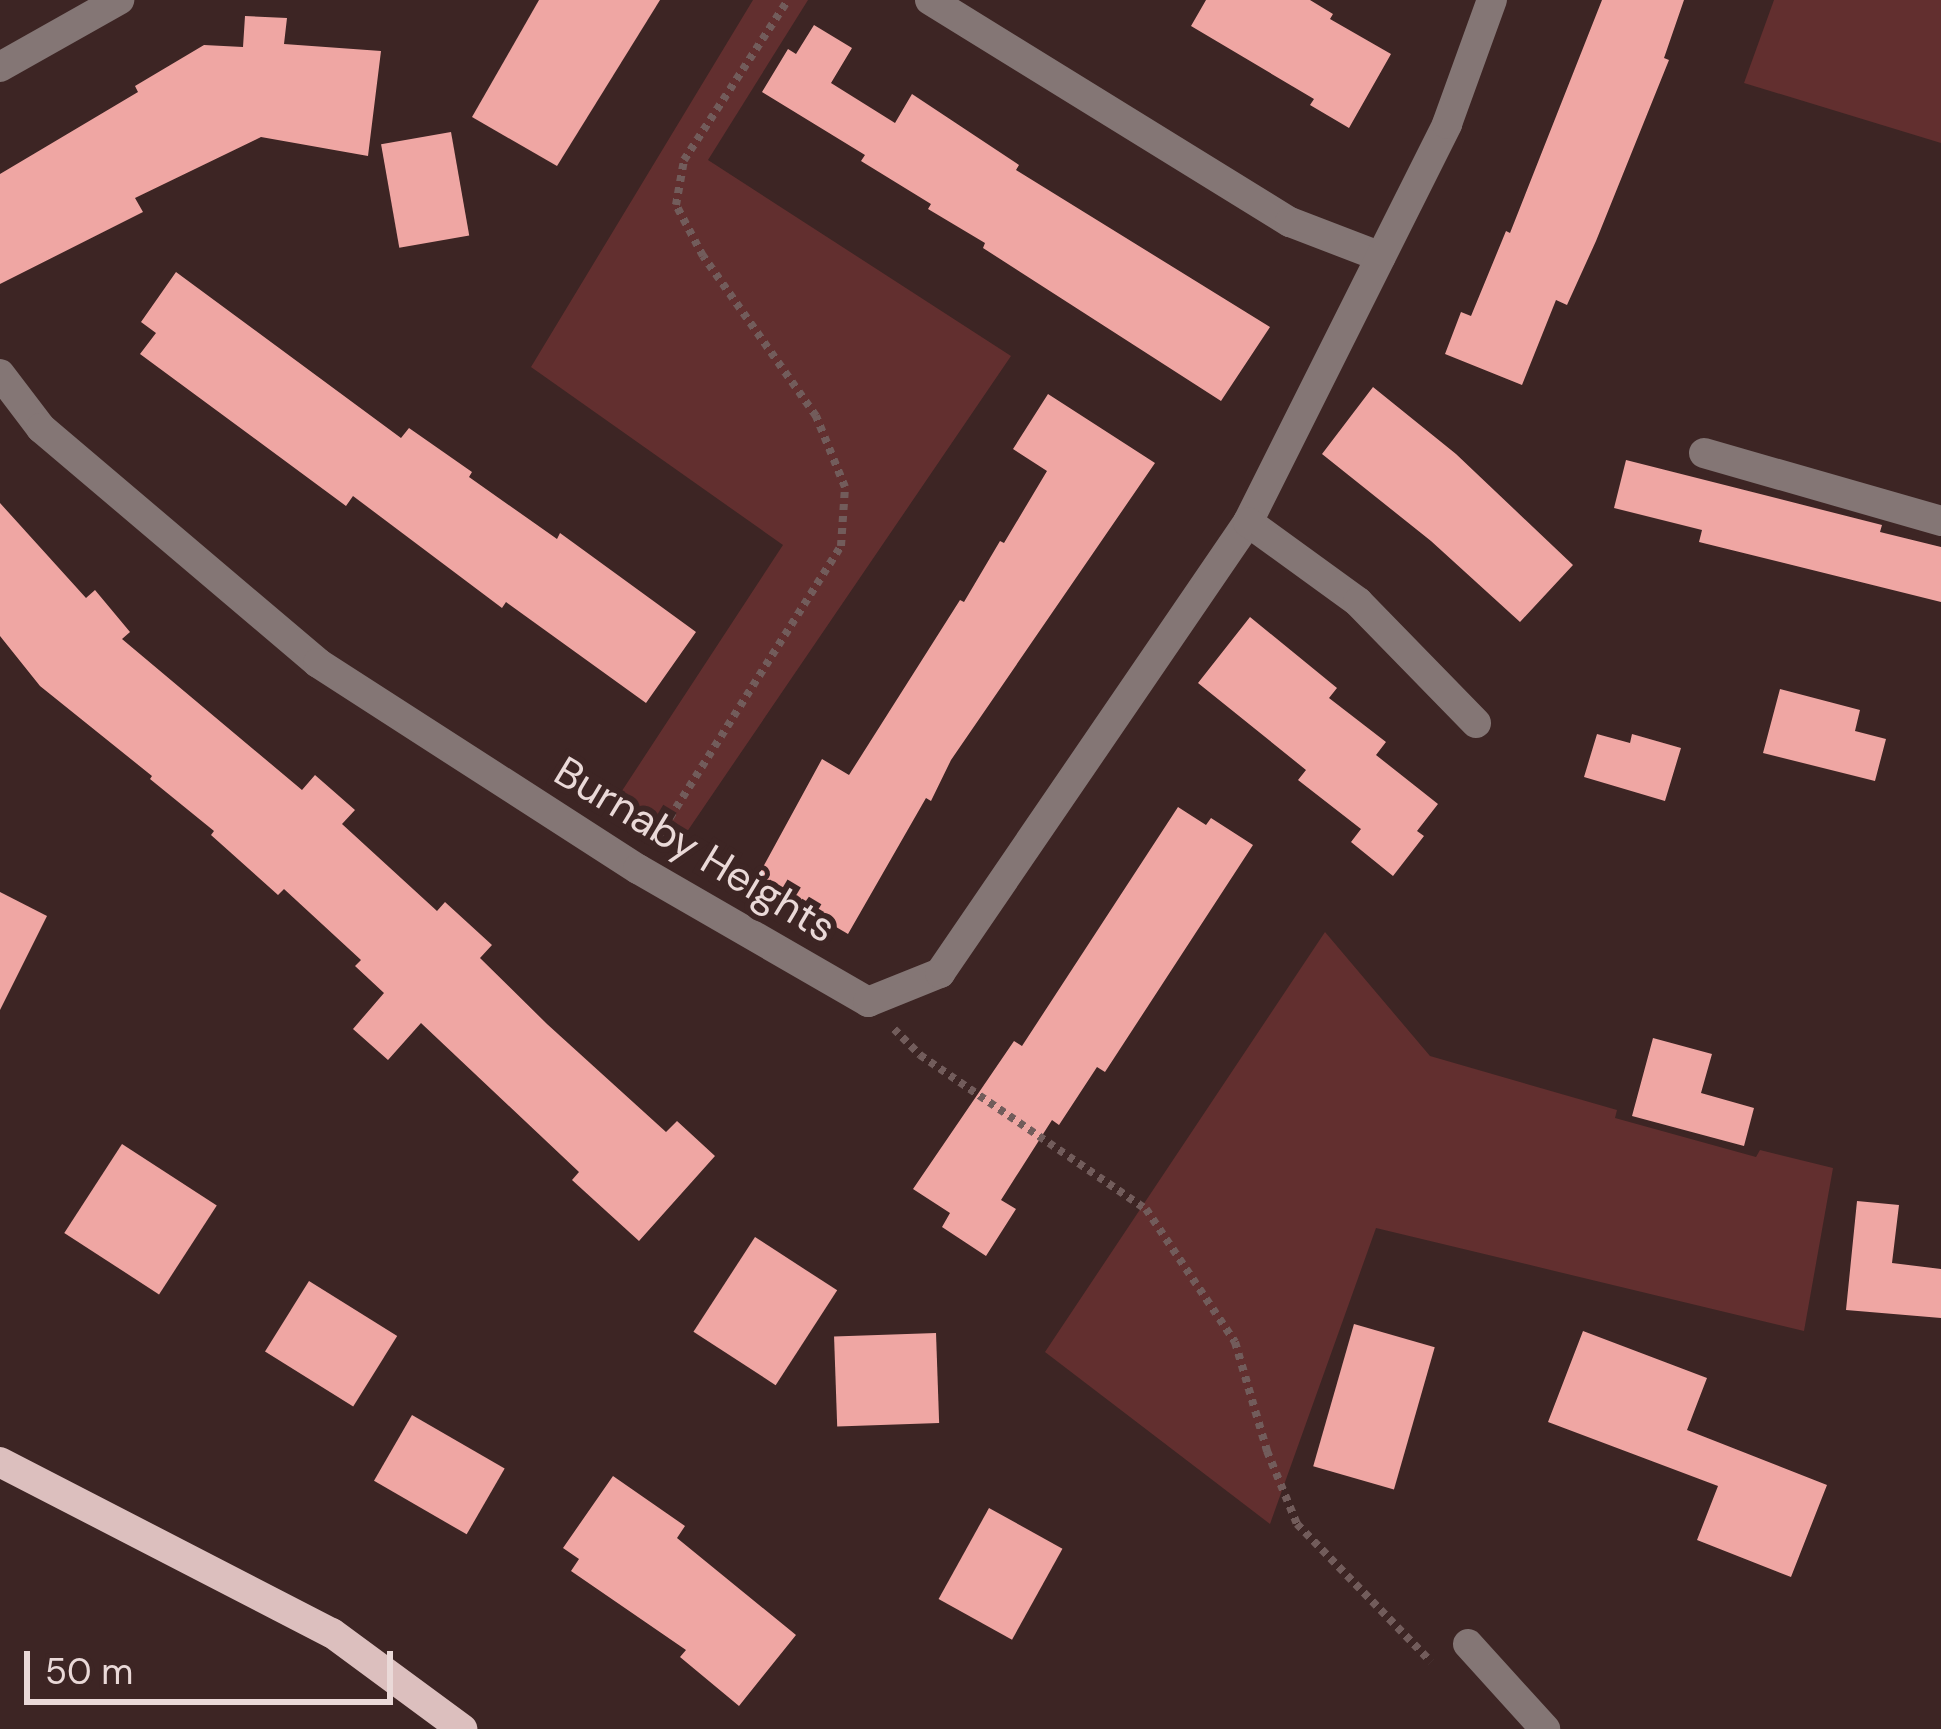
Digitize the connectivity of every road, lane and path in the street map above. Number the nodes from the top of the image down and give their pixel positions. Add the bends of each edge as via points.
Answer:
1 (119, 0) edge
2 (788, 0) edge
3 (930, 0) edge
4 (1492, 0) edge
5 (0, 67) edge
6 (1381, 257) junction
7 (0, 374) edge
8 (1704, 453) dead end
9 (1941, 521) edge
10 (1248, 522) junction
11 (1476, 723) dead end
12 (638, 869) junction
13 (868, 1002) junction
14 (0, 1462) edge
15 (1468, 1644) dead end
16 (1447, 1678) dead end
17 (462, 1729) edge
18 (1545, 1729) edge

1 - 5 street
2 - 12 path via 684,160 676,205 816,416 845,487 841,545
3 - 6 street via 1290,222
4 - 6 street via 1447,124
6 - 10 street
7 - 12 street, Burnaby Heights via 41,428 318,663
8 - 9 street
10 - 11 street via 1358,602
10 - 13 street via 940,973
12 - 13 street, Burnaby Heights
13 - 16 path via 920,1055 1146,1209 1235,1342 1297,1524
14 - 17 main road via 332,1633
15 - 18 street

